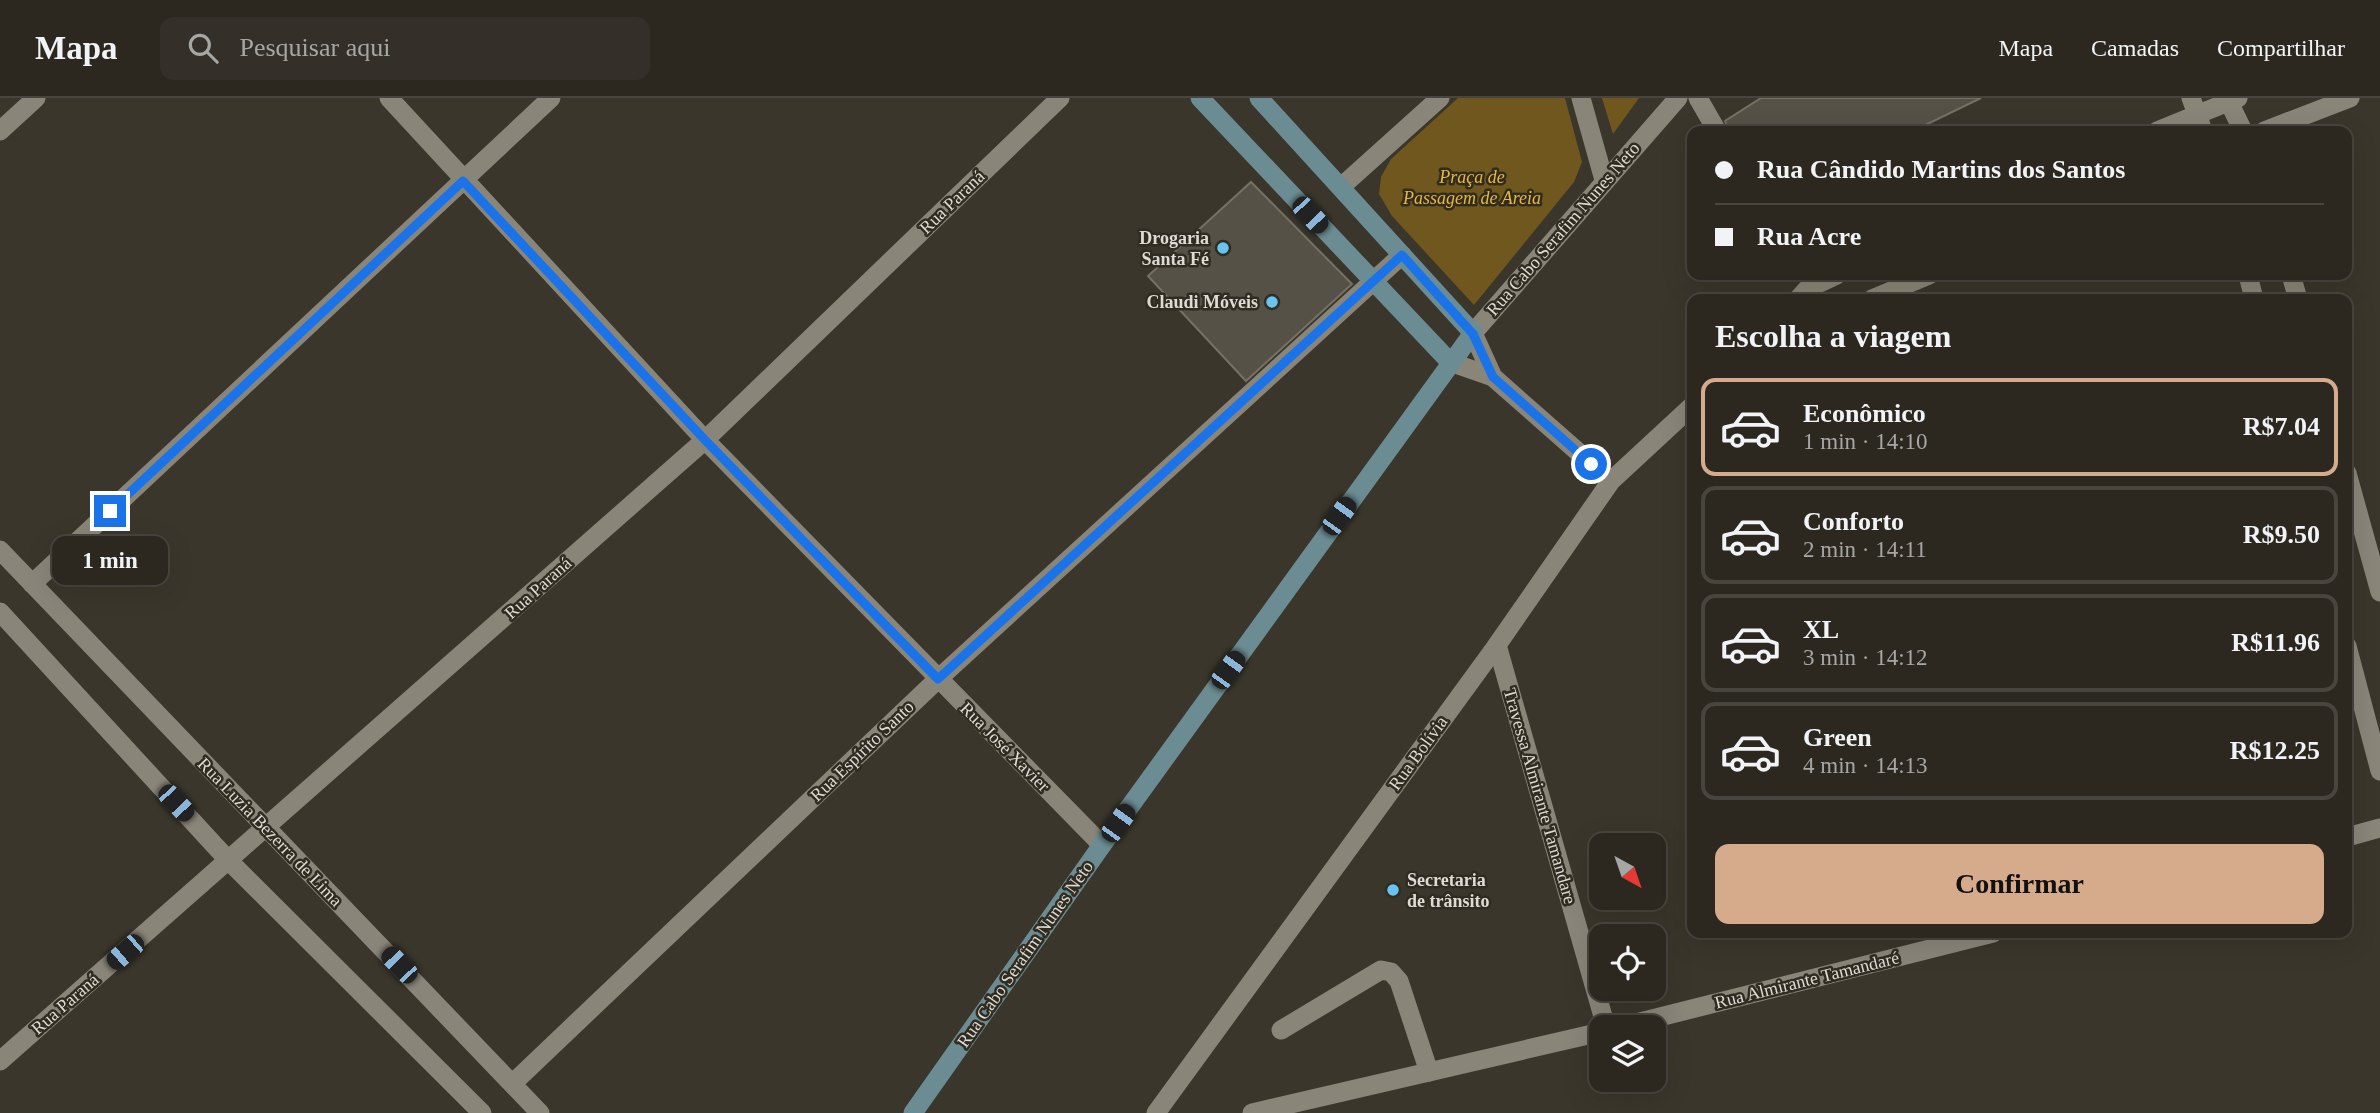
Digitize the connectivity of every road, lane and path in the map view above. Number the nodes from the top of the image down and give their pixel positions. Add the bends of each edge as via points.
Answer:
1 (36, 98) edge
2 (389, 98) edge
3 (551, 98) edge
4 (1060, 98) edge
5 (1199, 98) edge
6 (1259, 98) edge
7 (1440, 98) edge
8 (1581, 98) edge
9 (1678, 98) edge
10 (1698, 98) edge
11 (2350, 98) edge
12 (2231, 99) edge
13 (2197, 114) edge
14 (1714, 126) edge
15 (2169, 126) edge
16 (2241, 126) edge
17 (2277, 126) edge
18 (0, 131) edge
19 (1604, 180) junction
20 (463, 181) junction
21 (1341, 187) junction
22 (1402, 255) junction
23 (1826, 280) edge
24 (1917, 280) edge
25 (1372, 282) junction
26 (1805, 290) edge
27 (1884, 294) edge
28 (1473, 334) junction
29 (1450, 362) junction
30 (1493, 377) junction
31 (1687, 411) edge
32 (705, 440) junction
33 (1611, 481) junction
34 (2352, 491) edge
35 (0, 550) edge
36 (32, 584) junction
37 (2380, 592) edge
38 (0, 612) edge
39 (1497, 645) junction
40 (2352, 665) edge
41 (938, 679) junction
42 (2380, 771) edge
43 (267, 828) junction
44 (2380, 828) edge
45 (2352, 836) edge
46 (1102, 845) junction
47 (229, 861) junction
48 (1973, 938) edge
49 (1603, 1015) edge
50 (1666, 1015) edge
51 (1281, 1030) dead end
52 (1589, 1035) edge
53 (0, 1061) edge
54 (1429, 1072) junction
55 (513, 1083) junction
56 (482, 1113) edge
57 (540, 1113) edge
58 (913, 1113) edge
59 (1156, 1113) edge
60 (1252, 1113) edge

1 - 18 street
2 - 20 street, Rua José Xavier
3 - 20 street
4 - 32 street, Rua Paraná
5 - 25 main road
6 - 21 main road
7 - 21 street
8 - 19 street
9 - 19 street, Rua Cabo Serafim Nunes Neto
10 - 14 street
11 - 17 street
12 - 13 street
12 - 16 street
13 - 15 street
19 - 28 street, Rua Cabo Serafim Nunes Neto
20 - 32 street, Rua José Xavier
20 - 36 street
21 - 22 main road
22 - 25 street, Rua Espírito Santo
22 - 28 main road
23 - 26 street
24 - 27 street
25 - 29 main road
25 - 41 street, Rua Espírito Santo
28 - 29 main road, Rua Cabo Serafim Nunes Neto
28 - 30 street
29 - 30 street
29 - 46 main road, Rua Cabo Serafim Nunes Neto
30 - 33 street
31 - 33 street, Rua Bolívia
32 - 41 street, Rua José Xavier
32 - 43 street, Rua Paraná
33 - 39 street, Rua Bolívia
34 - 37 street
35 - 36 street, Rua Luzia Bezerra de Lima
36 - 43 street, Rua Luzia Bezerra de Lima
38 - 47 street
39 - 49 street, Travessa Almirante Tamandare
39 - 59 street, Rua Bolívia
40 - 42 street
41 - 46 street, Rua José Xavier
41 - 55 street, Rua Espírito Santo
43 - 47 street, Rua Paraná
43 - 55 street, Rua Luzia Bezerra de Lima
44 - 45 street
46 - 58 main road, Rua Cabo Serafim Nunes Neto
47 - 53 street, Rua Paraná
47 - 56 street
48 - 50 street, Rua Almirante Tamandaré
51 - 54 street via 1381,970 1391,972 1399,981
52 - 54 street
54 - 60 street
55 - 57 street, Rua Luzia Bezerra de Lima

